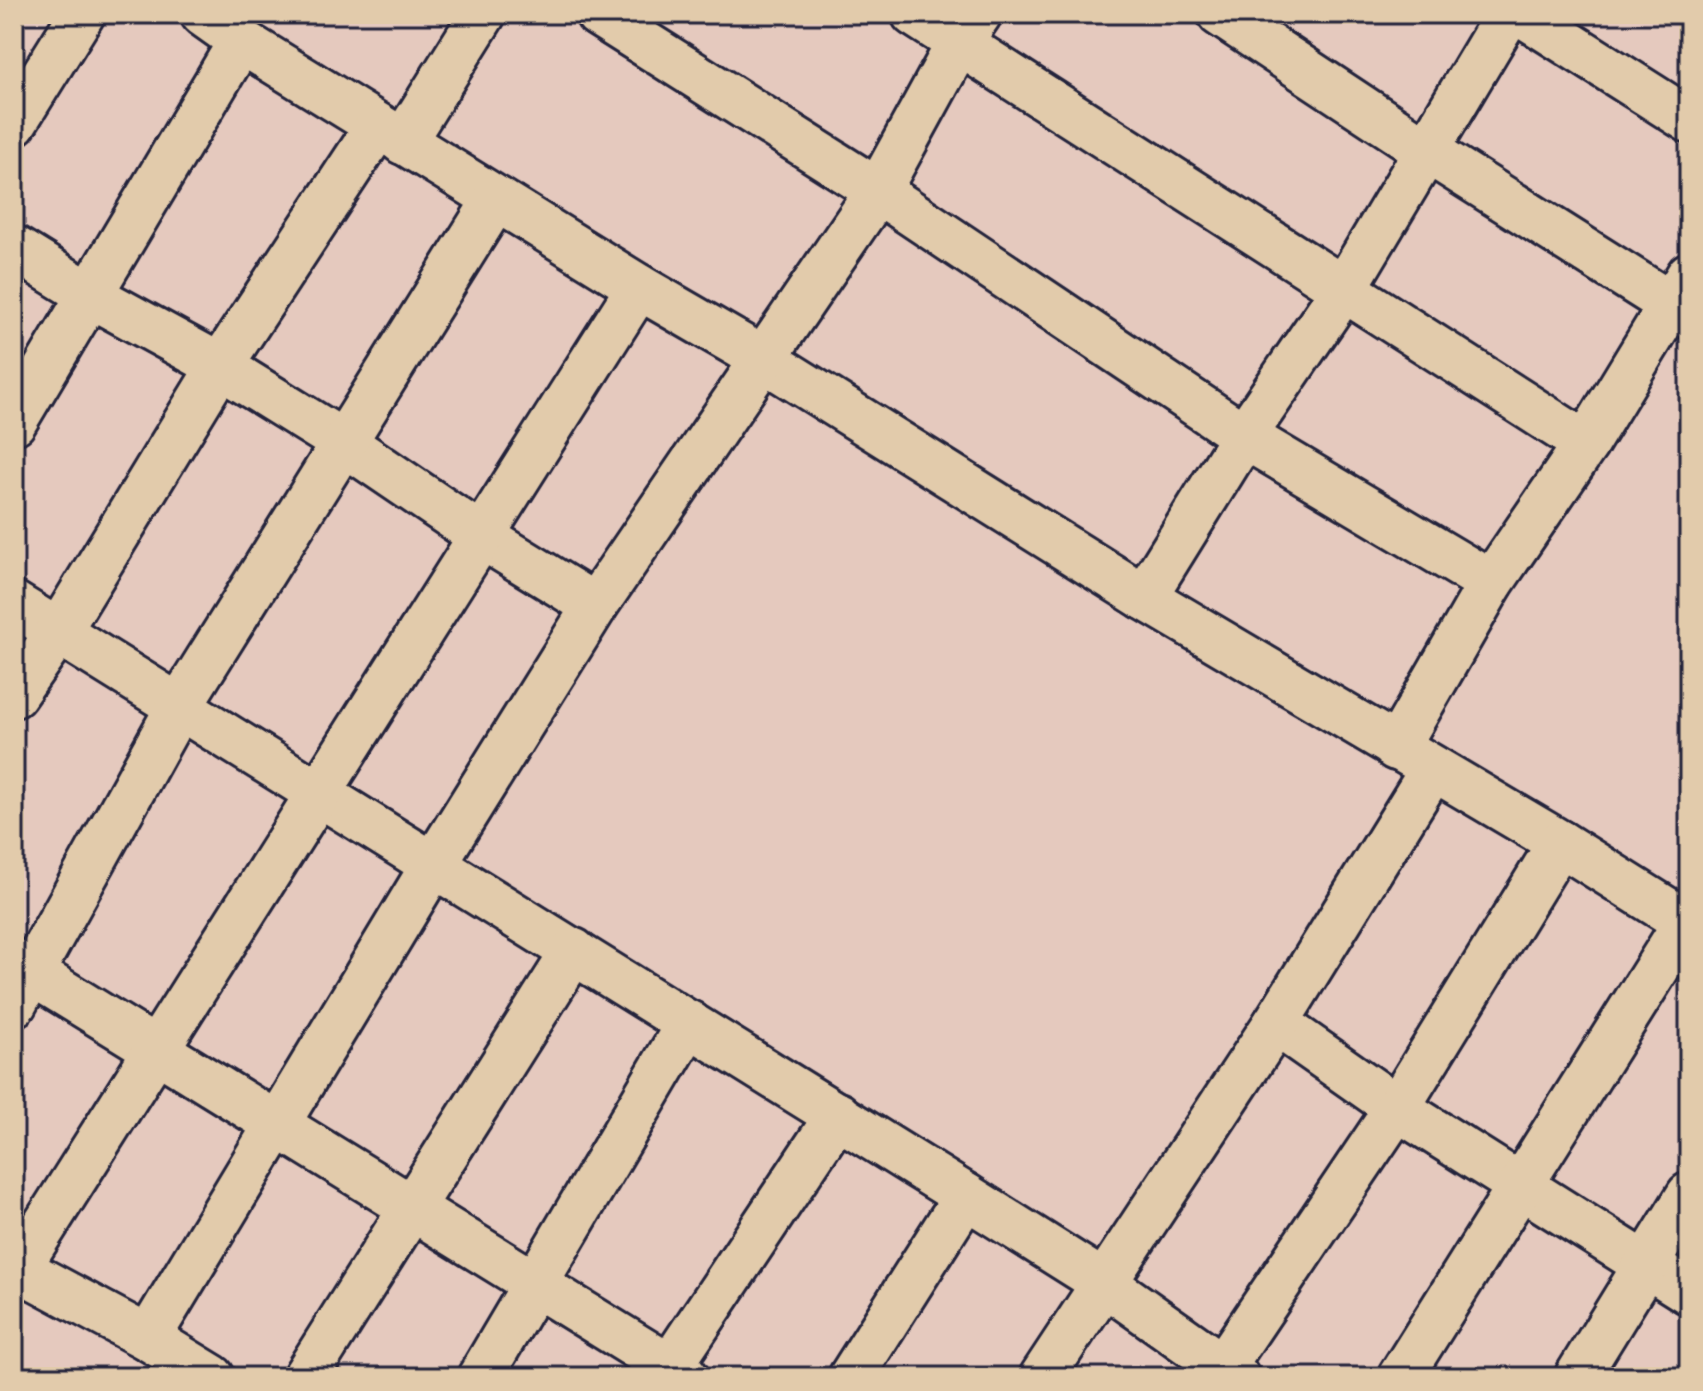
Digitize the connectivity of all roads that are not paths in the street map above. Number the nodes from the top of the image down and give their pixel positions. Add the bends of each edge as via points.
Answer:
1 (82, 14) edge
2 (203, 14) edge
3 (483, 14) edge
4 (598, 14) edge
5 (914, 14) edge
6 (1220, 14) edge
7 (1508, 14) edge
8 (1522, 14) edge
9 (969, 29) edge
10 (241, 41) junction
11 (1689, 120) edge
12 (14, 123) edge
13 (391, 134) junction
14 (1426, 150) junction
15 (878, 191) junction
16 (496, 199) junction
17 (14, 248) edge
18 (639, 287) junction
19 (1344, 289) junction
20 (90, 295) junction
21 (1683, 298) edge
22 (765, 360) junction
23 (220, 366) junction
24 (14, 422) edge
25 (1244, 436) junction
26 (344, 443) junction
27 (1586, 444) junction
28 (481, 536) junction
29 (1491, 583) junction
30 (1144, 597) junction
31 (14, 604) edge
32 (595, 606) junction
33 (58, 632) junction
34 (14, 695) edge
35 (178, 708) junction
36 (1396, 748) junction
37 (1433, 769) junction
38 (319, 792) junction
39 (1560, 843) junction
40 (434, 864) junction
41 (1688, 923) edge
42 (574, 951) junction
43 (20, 980) edge
44 (689, 1023) junction
45 (1276, 1023) junction
46 (156, 1050) junction
47 (1397, 1108) junction
48 (838, 1115) junction
49 (277, 1125) junction
50 (1520, 1185) junction
51 (1689, 1195) edge
52 (966, 1196) junction
53 (411, 1208) junction
54 (1645, 1266) junction
55 (16, 1267) edge
56 (1104, 1283) junction
57 (535, 1284) junction
58 (1689, 1292) edge
59 (148, 1338) junction
60 (673, 1374) edge
61 (1225, 1374) edge
62 (212, 1377) edge
63 (305, 1377) edge
64 (480, 1377) edge
65 (851, 1377) edge
66 (1042, 1377) edge
67 (1400, 1377) edge
68 (1577, 1377) edge

1 - 12 street
2 - 10 street
3 - 13 street
4 - 15 street
5 - 9 street
6 - 14 street
7 - 14 street
8 - 11 street
9 - 15 street
9 - 19 street
10 - 13 street
10 - 20 street
13 - 16 street
13 - 23 street
14 - 19 street
14 - 21 street
15 - 22 street
15 - 25 street
16 - 18 street
16 - 26 street
17 - 20 street
18 - 22 street
18 - 28 street
19 - 25 street
19 - 27 street
20 - 23 street
20 - 24 street
21 - 27 street
22 - 30 street
22 - 32 street
23 - 26 street
23 - 33 street
25 - 29 street
25 - 30 street
26 - 28 street
26 - 35 street
27 - 29 street
28 - 32 street
28 - 38 street
29 - 36 street
30 - 36 street
31 - 33 street
32 - 40 street
33 - 34 street
33 - 35 street
35 - 38 street
35 - 43 street
36 - 37 street
37 - 39 street
37 - 45 street
38 - 40 street
38 - 46 street
39 - 41 street
39 - 47 street
40 - 42 street
40 - 49 street
41 - 50 street
42 - 44 street
42 - 53 street
43 - 46 street
44 - 48 street
44 - 57 street
45 - 47 street
45 - 56 street
46 - 49 street
46 - 55 street
47 - 50 street
47 - 61 street
48 - 52 street
48 - 60 street
49 - 53 street
49 - 59 street
50 - 54 street
50 - 67 street
51 - 54 street
52 - 56 street
52 - 65 street
53 - 57 street
53 - 63 street
54 - 58 street
54 - 68 street
55 - 59 street
56 - 61 street
56 - 66 street
57 - 60 street
57 - 64 street
59 - 62 street

